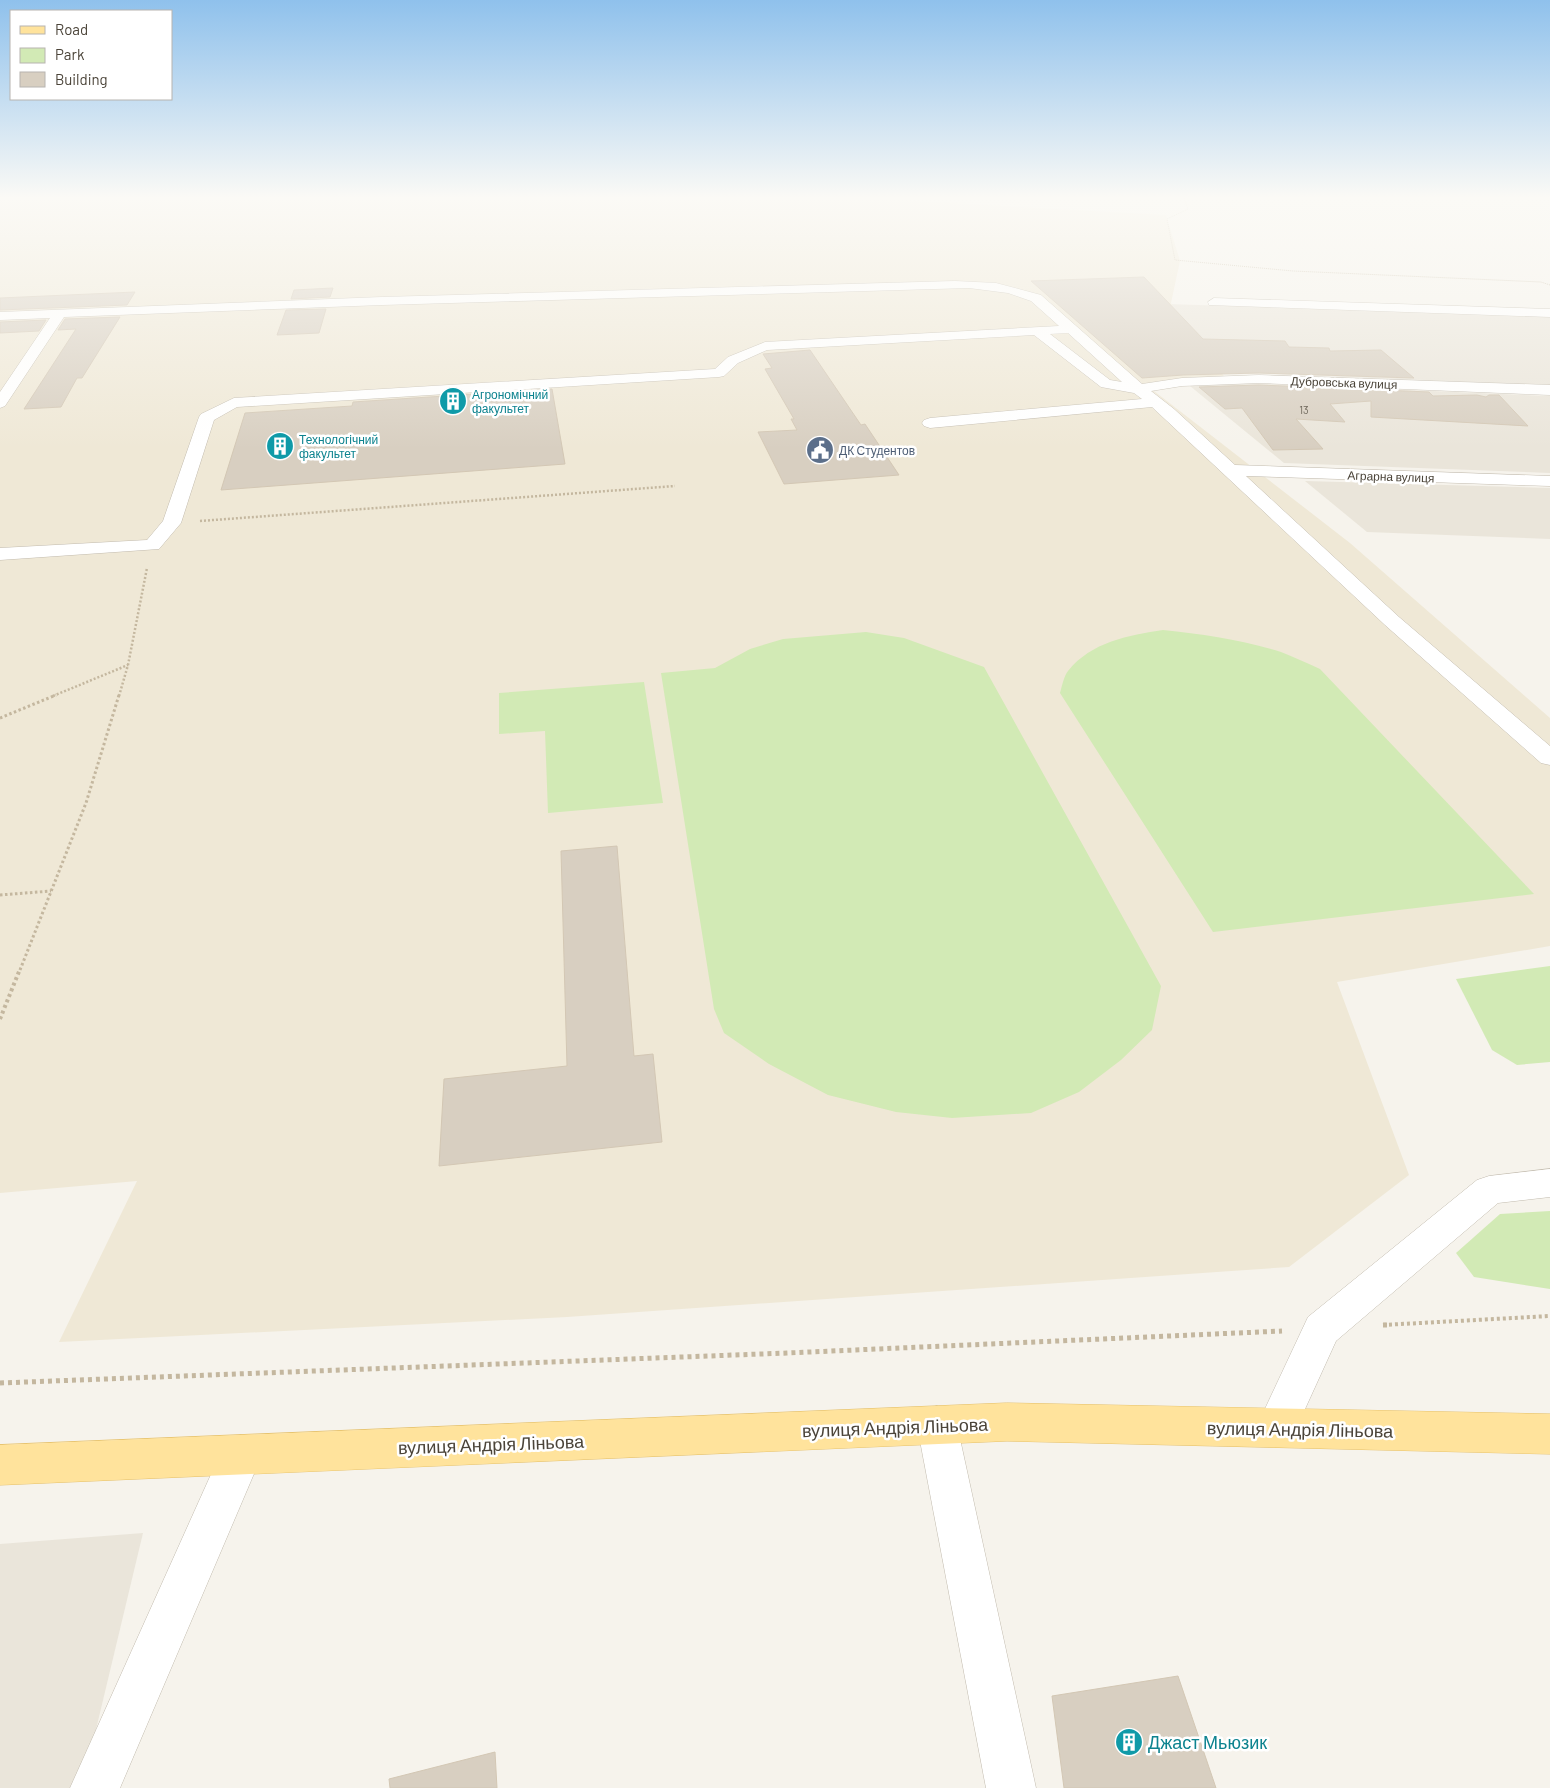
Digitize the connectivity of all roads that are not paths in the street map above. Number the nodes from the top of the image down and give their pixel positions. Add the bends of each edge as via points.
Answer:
1 (1214, 302) dead end
2 (1550, 313) edge
3 (60, 314) junction
4 (0, 316) edge
5 (1072, 330) junction
6 (1037, 331) junction
7 (1139, 389) junction
8 (1550, 390) edge
9 (1156, 402) junction
10 (0, 403) edge
11 (930, 424) dead end
12 (1232, 470) junction
13 (1550, 481) edge
14 (0, 554) edge
15 (1550, 758) edge
16 (1550, 1183) edge
17 (937, 1425) junction
18 (1276, 1428) junction
19 (1550, 1434) edge
20 (241, 1455) junction
21 (0, 1466) edge
22 (95, 1788) edge
23 (1011, 1788) edge

1 - 2 street
3 - 4 street
3 - 5 street via 968,284 1022,291 1036,298
3 - 10 street
5 - 6 street
5 - 7 street
6 - 7 street via 1106,384
6 - 14 street via 765,346 734,360 718,373 234,403 207,417 172,523 152,545
7 - 8 street, Дубровська вулиця via 1182,382 1259,379
7 - 9 street
9 - 11 street
9 - 12 street
12 - 13 street, Аграрна вулиця
12 - 15 street via 1392,621
16 - 18 street via 1489,1190 1322,1329
17 - 18 main road, вулиця Андрія Ліньова via 1006,1422
17 - 20 main road, вулиця Андрія Ліньова
17 - 23 street
18 - 19 main road, вулиця Андрія Ліньова
20 - 21 main road, вулиця Андрія Ліньова
20 - 22 street

